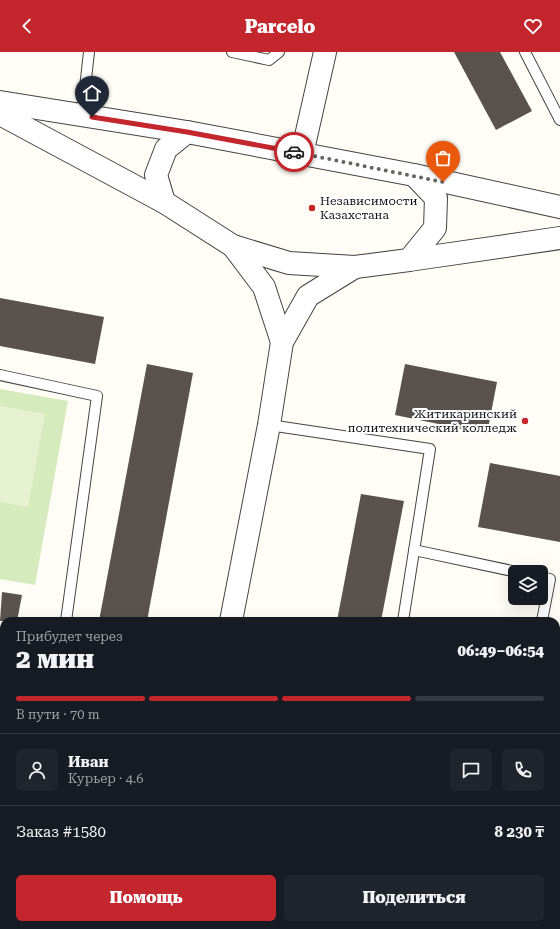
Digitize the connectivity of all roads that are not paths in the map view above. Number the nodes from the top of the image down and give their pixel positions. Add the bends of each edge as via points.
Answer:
1 (89, 52) edge
2 (232, 52) edge
3 (279, 52) edge
4 (325, 52) edge
5 (525, 52) edge
6 (0, 102) edge
7 (0, 114) edge
8 (82, 115) junction
9 (560, 120) edge
10 (187, 132) junction
11 (302, 154) junction
12 (414, 175) junction
13 (164, 202) junction
14 (560, 207) edge
15 (560, 238) edge
16 (233, 246) junction
17 (409, 260) junction
18 (355, 267) junction
19 (282, 342) junction
20 (0, 375) edge
21 (269, 424) junction
22 (414, 550) junction
23 (508, 570) edge
24 (548, 579) edge
25 (548, 590) edge
26 (545, 605) edge
27 (67, 617) edge
28 (232, 617) edge
29 (404, 617) edge
30 (543, 617) edge

1 - 8 lane
2 - 3 lane via 269,60
4 - 11 street
5 - 9 lane
6 - 8 street
7 - 13 street
8 - 10 street
10 - 11 street
10 - 13 street via 166,149 156,175
11 - 12 street
12 - 14 street
12 - 17 street via 436,198 434,228
13 - 16 street
15 - 17 street
16 - 18 street via 289,262
16 - 19 street via 264,287
17 - 18 street
18 - 19 street via 308,296
19 - 21 street
20 - 27 lane via 97,396
21 - 22 lane via 430,448
21 - 28 street
22 - 23 lane
22 - 29 lane
24 - 25 lane
26 - 30 lane

